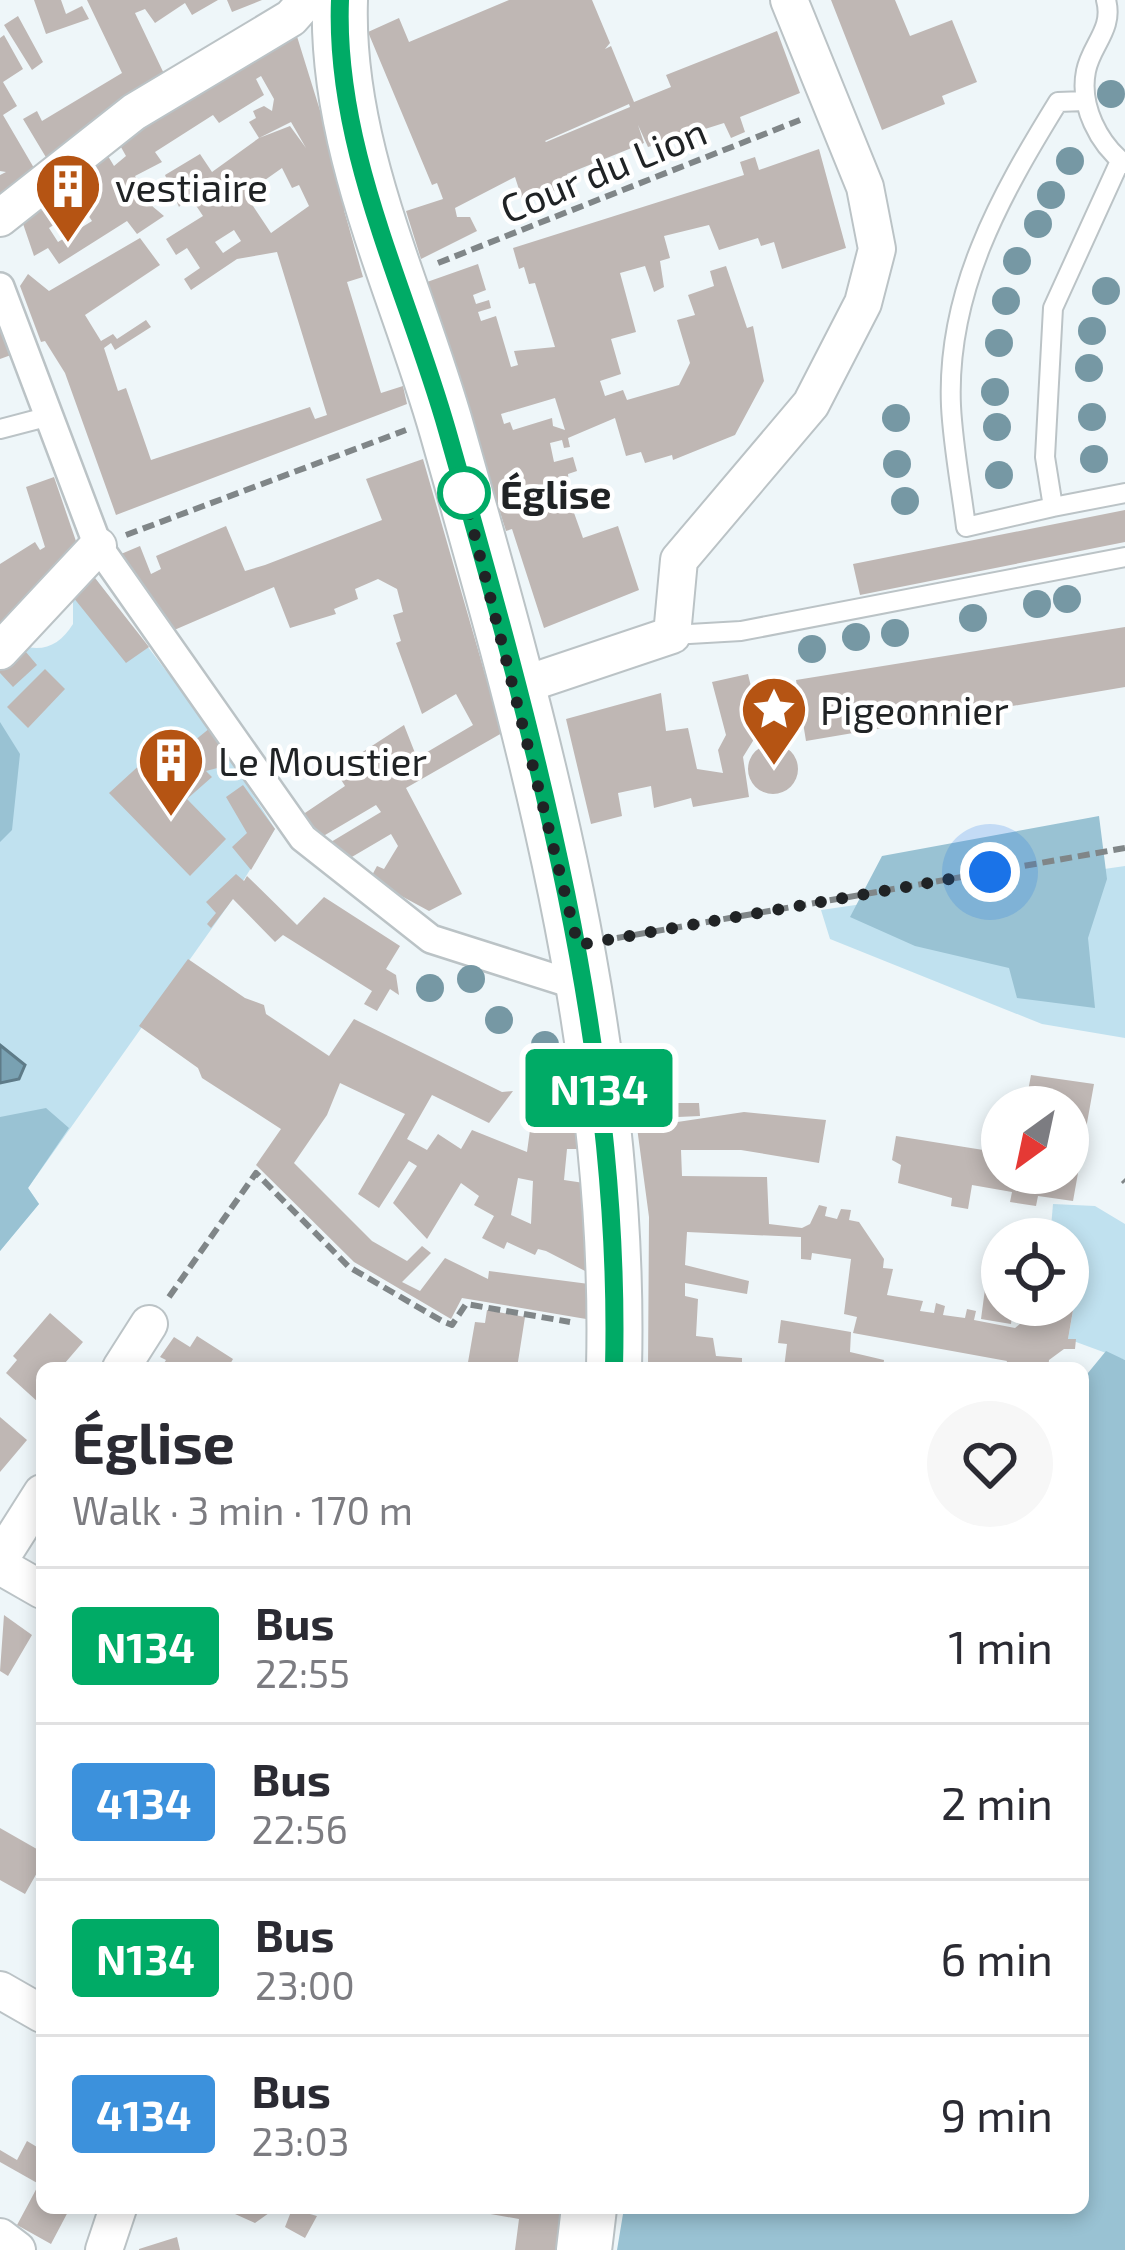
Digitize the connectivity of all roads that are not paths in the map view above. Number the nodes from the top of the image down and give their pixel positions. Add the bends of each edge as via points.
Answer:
1 (307, 0) edge
2 (340, 0) edge
3 (789, 0) edge
4 (1106, 0) edge
5 (1085, 101) junction
6 (1122, 163) edge
7 (0, 218) edge
8 (0, 286) edge
9 (50, 416) junction
10 (0, 429) edge
11 (1125, 494) edge
12 (1053, 507) junction
13 (98, 546) junction
14 (1125, 557) edge
15 (672, 635) junction
16 (0, 650) edge
17 (517, 687) junction
18 (582, 966) junction
19 (149, 1324) road end
20 (615, 1349) edge
21 (126, 1362) edge
22 (36, 1503) edge
23 (0, 1562) edge
24 (36, 1586) edge
25 (0, 1990) edge
26 (36, 2011) edge
27 (116, 2214) edge
28 (588, 2214) edge
29 (0, 2237) edge
30 (17, 2250) edge
31 (104, 2250) edge
32 (584, 2250) edge

1 - 7 street via 291,18 134,112
2 - 17 main road via 338,50 361,160
3 - 15 street via 865,187 878,250 842,350 811,404 679,560
4 - 5 lane via 1106,32 1086,69
5 - 6 lane via 1100,139
5 - 12 lane via 1058,102 996,204 961,300 951,403 966,527
6 - 12 lane via 1053,308 1045,457
8 - 9 street
9 - 10 lane
9 - 13 street
11 - 12 lane
13 - 16 street
13 - 18 street via 303,838 431,939
14 - 15 lane via 741,631
15 - 17 street
17 - 18 main road
18 - 20 main road via 610,1188
19 - 21 street
22 - 23 street
23 - 24 street
25 - 26 street
27 - 31 street
28 - 32 main road
29 - 30 street

